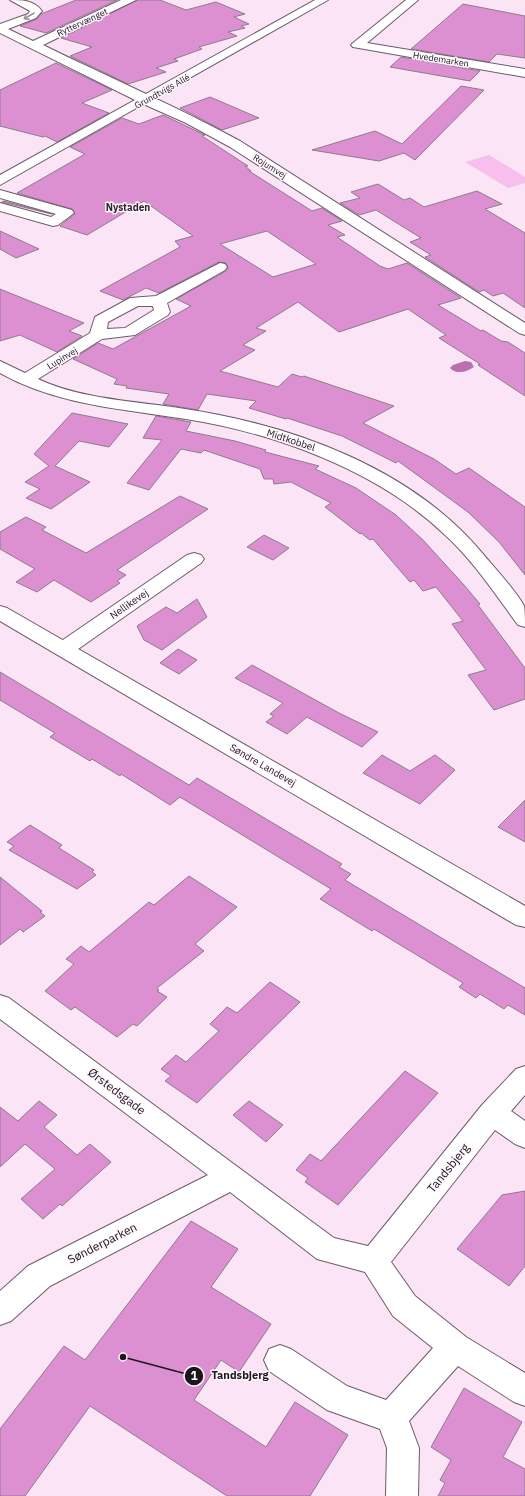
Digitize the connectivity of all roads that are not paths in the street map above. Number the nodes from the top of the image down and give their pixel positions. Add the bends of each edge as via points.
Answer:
1 (15, 0) edge
2 (130, 0) edge
3 (323, 0) edge
4 (413, 0) edge
5 (0, 28) edge
6 (34, 45) junction
7 (525, 73) edge
8 (145, 100) junction
9 (0, 182) edge
10 (0, 194) edge
11 (0, 207) edge
12 (220, 267) dead end
13 (159, 301) junction
14 (525, 330) edge
15 (98, 335) junction
16 (0, 366) edge
17 (25, 380) junction
18 (194, 559) dead end
19 (0, 612) edge
20 (525, 621) edge
21 (64, 648) junction
22 (525, 918) edge
23 (0, 1005) edge
24 (525, 1077) edge
25 (492, 1113) junction
26 (525, 1136) edge
27 (223, 1182) junction
28 (374, 1261) junction
29 (0, 1311) edge
30 (455, 1347) junction
31 (280, 1360) dead end
32 (525, 1391) edge
33 (391, 1417) junction
34 (402, 1496) edge

1 -> 5 street via 36,12 32,16
2 - 6 street, Ryttervænget
3 - 8 street, Grundtvigs Allé
4 - 7 street, Hvedemarken via 357,45
5 - 6 street, Rojumvej
6 - 8 street, Rojumvej
8 - 9 street, Grundtvigs Allé
8 - 14 street, Rojumvej via 191,120 235,144
10 - 11 street via 67,213 53,222
12 - 13 street
13 - 15 street via 135,301 101,320
13 - 15 street, Lupinvej via 162,312 129,332
15 - 17 street, Lupinvej
16 - 17 street, Midtkobbel
17 - 20 street, Midtkobbel via 57,392 99,401 246,426 287,437 339,457 388,483 428,510 463,541
18 - 21 street, Nellikevej
19 - 21 street, Søndre Landevej
21 - 22 street, Søndre Landevej
23 - 27 street, Ørstedsgade
24 - 25 street, Tandsbjerg
25 - 26 street
25 - 28 street, Tandsbjerg
27 - 28 street via 327,1250
27 - 29 street, Sønderparken via 39,1276
28 - 30 street via 404,1306
30 - 32 street
30 - 33 street
31 - 33 street via 338,1399
33 - 34 street via 403,1448

